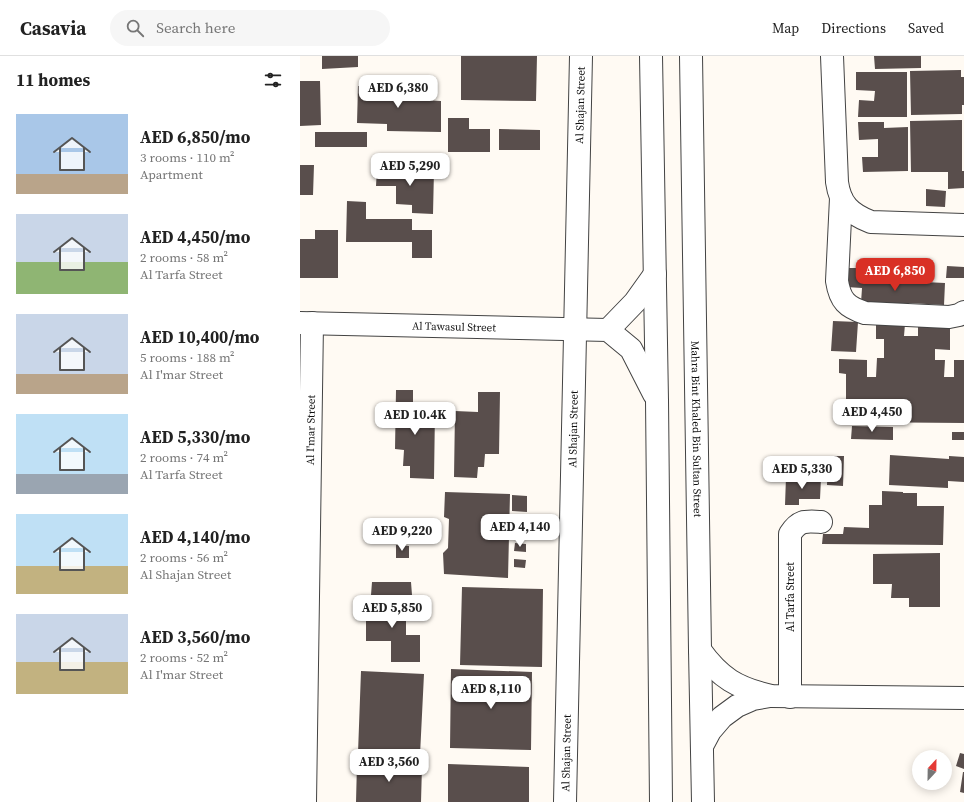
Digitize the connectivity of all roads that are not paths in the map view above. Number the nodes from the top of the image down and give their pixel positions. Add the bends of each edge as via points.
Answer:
1 (581, 56) edge
2 (651, 56) edge
3 (691, 56) edge
4 (832, 56) edge
5 (841, 198) junction
6 (964, 225) edge
7 (655, 274) junction
8 (964, 312) edge
9 (306, 323) edge
10 (576, 330) junction
11 (608, 330) junction
12 (657, 400) junction
13 (305, 454) edge
14 (821, 522) dead end
15 (700, 650) junction
16 (780, 696) junction
17 (964, 698) edge
18 (702, 746) junction
19 (305, 802) edge
20 (566, 802) edge
21 (661, 802) edge
22 (703, 802) edge

1 - 10 street, Al Shajan Street
2 - 7 street
3 - 15 street, Mahra Bint Khaled Bin Sultan Street
4 - 5 street via 836,182
5 - 6 street via 851,211 871,222
5 - 8 street via 837,281 839,293 845,302 854,310 865,313 949,317
7 - 11 street via 635,302
7 - 12 street
9 - 10 street, Al Tawasul Street
9 - 13 street, Al I'mar Street
10 - 11 street, Al Tawasul Street
10 - 20 street, Al Shajan Street
11 - 12 street via 632,349
12 - 21 street
13 - 19 street, Al I'mar Street
14 - 16 street, Al Tarfa Street via 803,522 795,526 790,534
15 - 16 street via 710,664 737,685 753,692
15 - 18 street, Mahra Bint Khaled Bin Sultan Street
16 - 17 street
16 - 18 street via 753,699 736,706 710,731
18 - 22 street, Mahra Bint Khaled Bin Sultan Street

